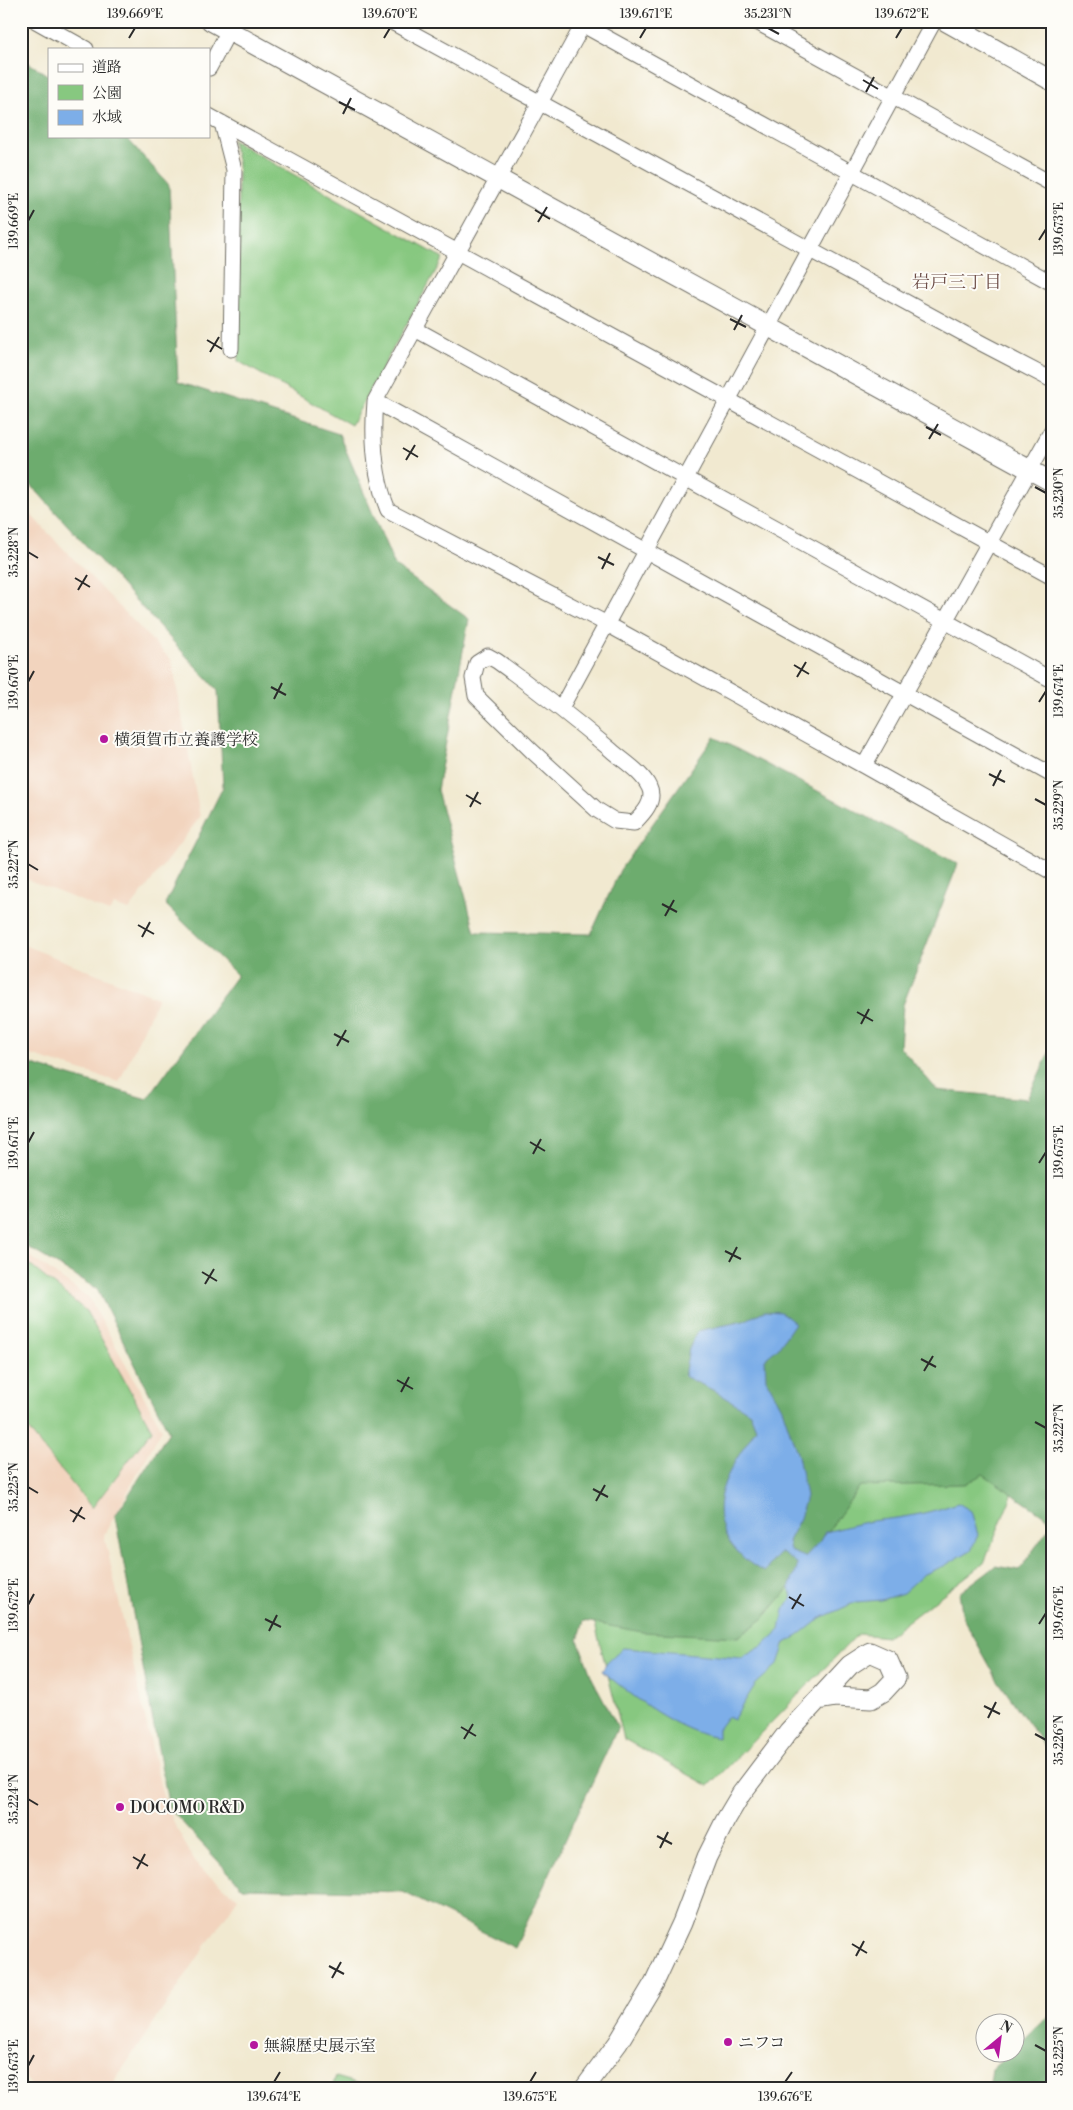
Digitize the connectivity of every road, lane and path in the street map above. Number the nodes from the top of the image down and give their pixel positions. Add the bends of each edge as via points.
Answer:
1 (36, 21) edge
2 (211, 21) edge
3 (390, 21) edge
4 (755, 21) edge
5 (934, 21) edge
6 (945, 21) edge
7 (581, 22) edge
8 (232, 26) edge
9 (84, 48) edge
10 (210, 66) edge
11 (1052, 81) edge
12 (893, 97) junction
13 (540, 102) junction
14 (215, 120) edge
15 (851, 173) junction
16 (498, 178) junction
17 (1052, 184) edge
18 (810, 249) junction
19 (457, 252) junction
20 (1052, 283) edge
21 (768, 327) junction
22 (415, 329) junction
23 (231, 349) dead end
24 (1052, 380) edge
25 (728, 400) junction
26 (375, 401) junction
27 (1052, 430) edge
28 (1029, 470) junction
29 (686, 478) junction
30 (1052, 482) edge
31 (989, 543) junction
32 (646, 550) junction
33 (1052, 577) edge
34 (945, 621) junction
35 (607, 624) junction
36 (1052, 680) edge
37 (905, 693) junction
38 (561, 708) junction
39 (864, 766) junction
40 (1052, 775) edge
41 (1052, 872) edge
42 (818, 1700) dead end
43 (584, 2089) edge

1 - 9 street
2 - 8 street
3 - 13 street
4 - 12 street
5 - 12 street
6 - 11 street
7 - 13 street
7 - 15 street
8 - 10 street
8 - 16 street
12 - 15 street
12 - 17 street
13 - 16 street
13 - 18 street
14 - 19 street
14 - 23 street via 234,170
15 - 18 street
15 - 20 street
16 - 19 street
16 - 21 street
18 - 21 street
18 - 24 street
19 - 22 street
19 - 25 street
21 - 25 street
21 - 28 street
22 - 26 street
22 - 29 street
25 - 29 street
25 - 31 street
26 - 32 street
26 - 35 street via 373,433 382,495 388,510
27 - 28 street
28 - 30 street
28 - 31 street
29 - 32 street
29 - 34 street
31 - 33 street
31 - 34 street
32 - 35 street
32 - 37 street
34 - 36 street
34 - 37 street
35 - 38 street
35 - 39 street
37 - 39 street
37 - 40 street
38 - 38 street via 635,770 649,787 651,796 646,811 634,823 615,821 597,810 476,696 473,678 477,663 488,656 497,660
39 - 41 street
42 - 43 street via 771,1754 725,1821 654,1983 618,2043

